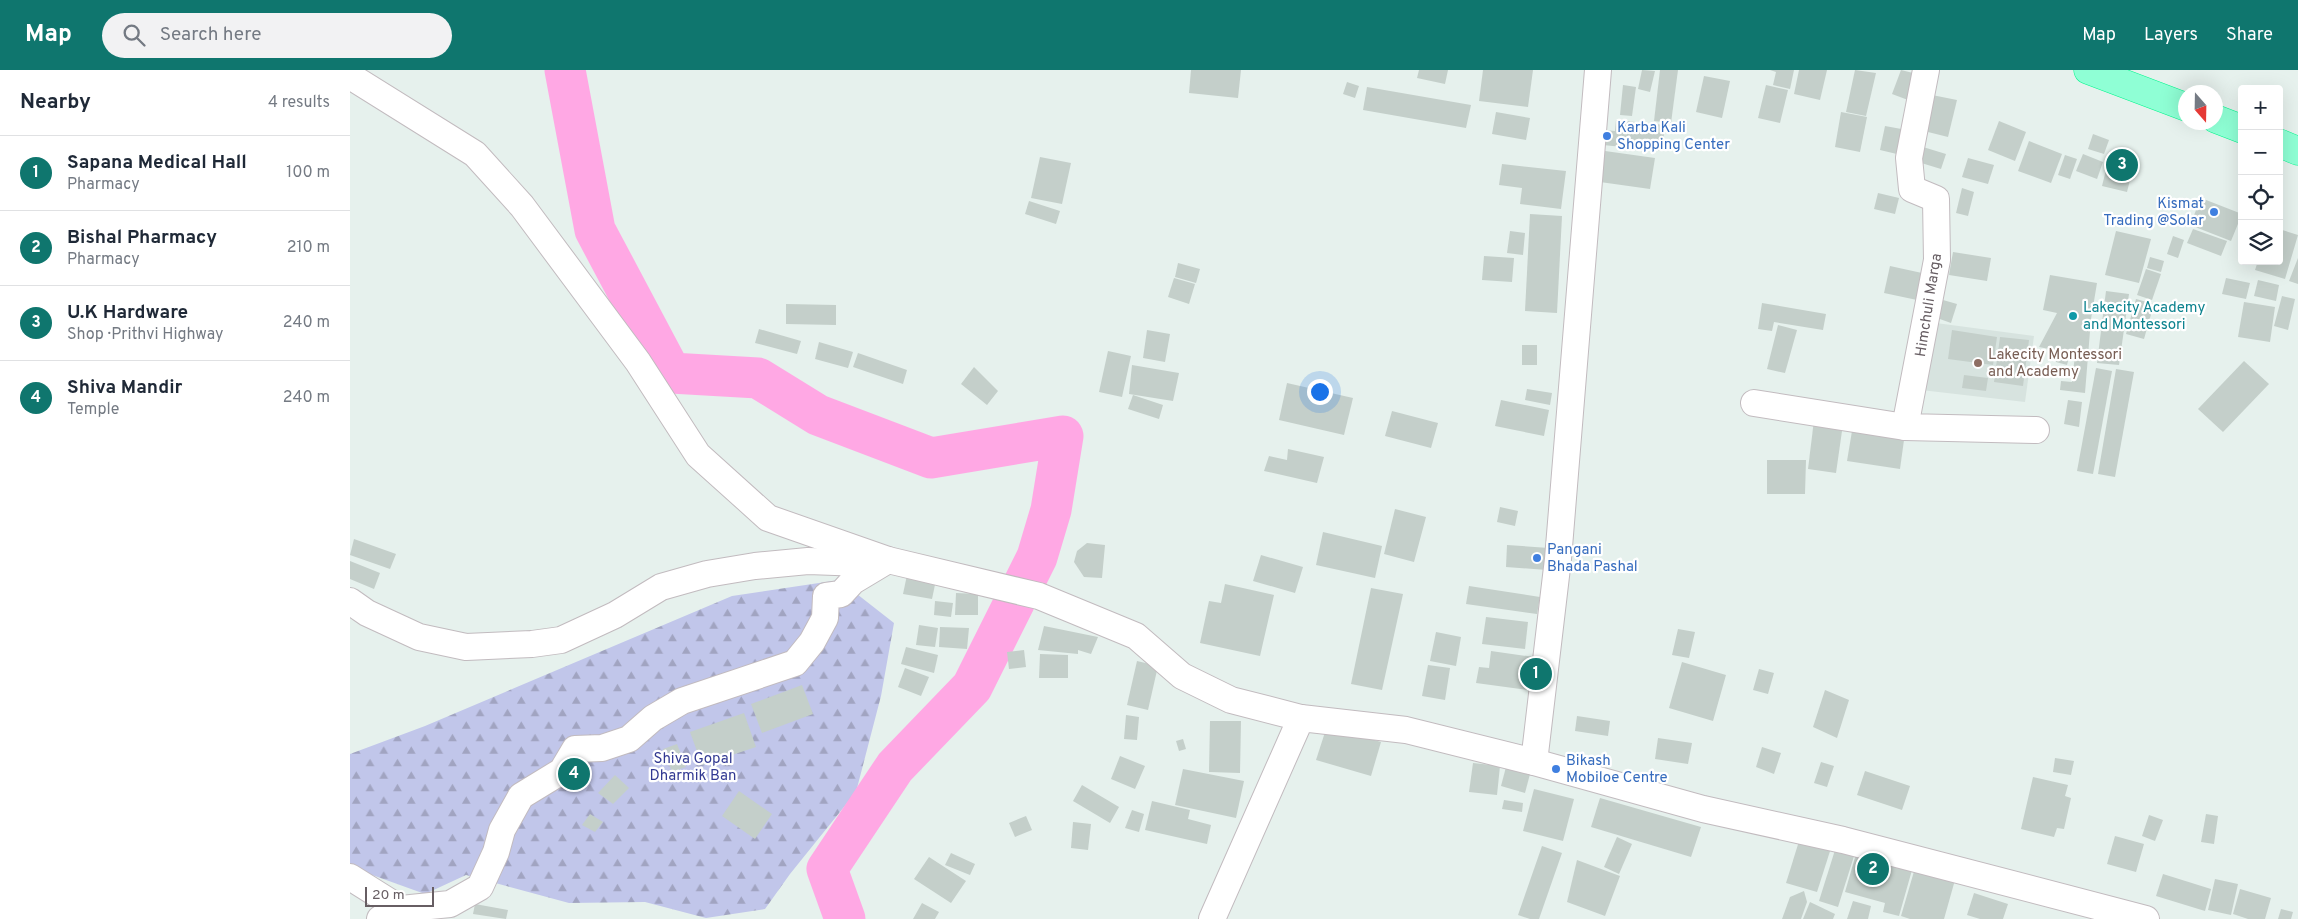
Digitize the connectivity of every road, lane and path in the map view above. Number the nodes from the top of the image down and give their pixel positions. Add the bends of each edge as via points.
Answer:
1 (1598, 70) edge
2 (1926, 70) edge
3 (2088, 70) edge
4 (350, 76) edge
5 (2178, 104) edge
6 (2223, 122) edge
7 (2238, 127) edge
8 (2283, 145) edge
9 (2298, 151) edge
10 (1754, 404) dead end
11 (1905, 426) junction
12 (2036, 430) dead end
13 (888, 560) junction
14 (350, 601) edge
15 (1301, 718) junction
16 (1534, 762) junction
17 (350, 877) edge
18 (395, 916) edge
19 (1212, 919) edge
20 (2146, 919) edge

1 - 16 street via 1558,559
2 - 11 street, Himchuli Marga via 1909,158 1912,189 1936,199 1937,260
3 - 5 highway
4 - 13 street via 474,154 522,206 632,354 698,455 768,518
6 - 7 highway
8 - 9 highway
10 - 11 street
11 - 12 street
13 - 14 street via 863,563 808,561 707,574 661,587 615,615 561,640 532,644 466,647 418,637 367,613
13 - 15 street via 1039,596 1136,636 1182,676 1231,700
13 - 18 street via 853,581 841,594 826,596 825,618 795,663 682,701 653,718 629,739 602,748 575,749 562,771 521,796 502,830 480,887 450,904
15 - 16 street via 1406,730
15 - 19 street
16 - 20 street via 1703,809 1843,840
17 - 18 street

